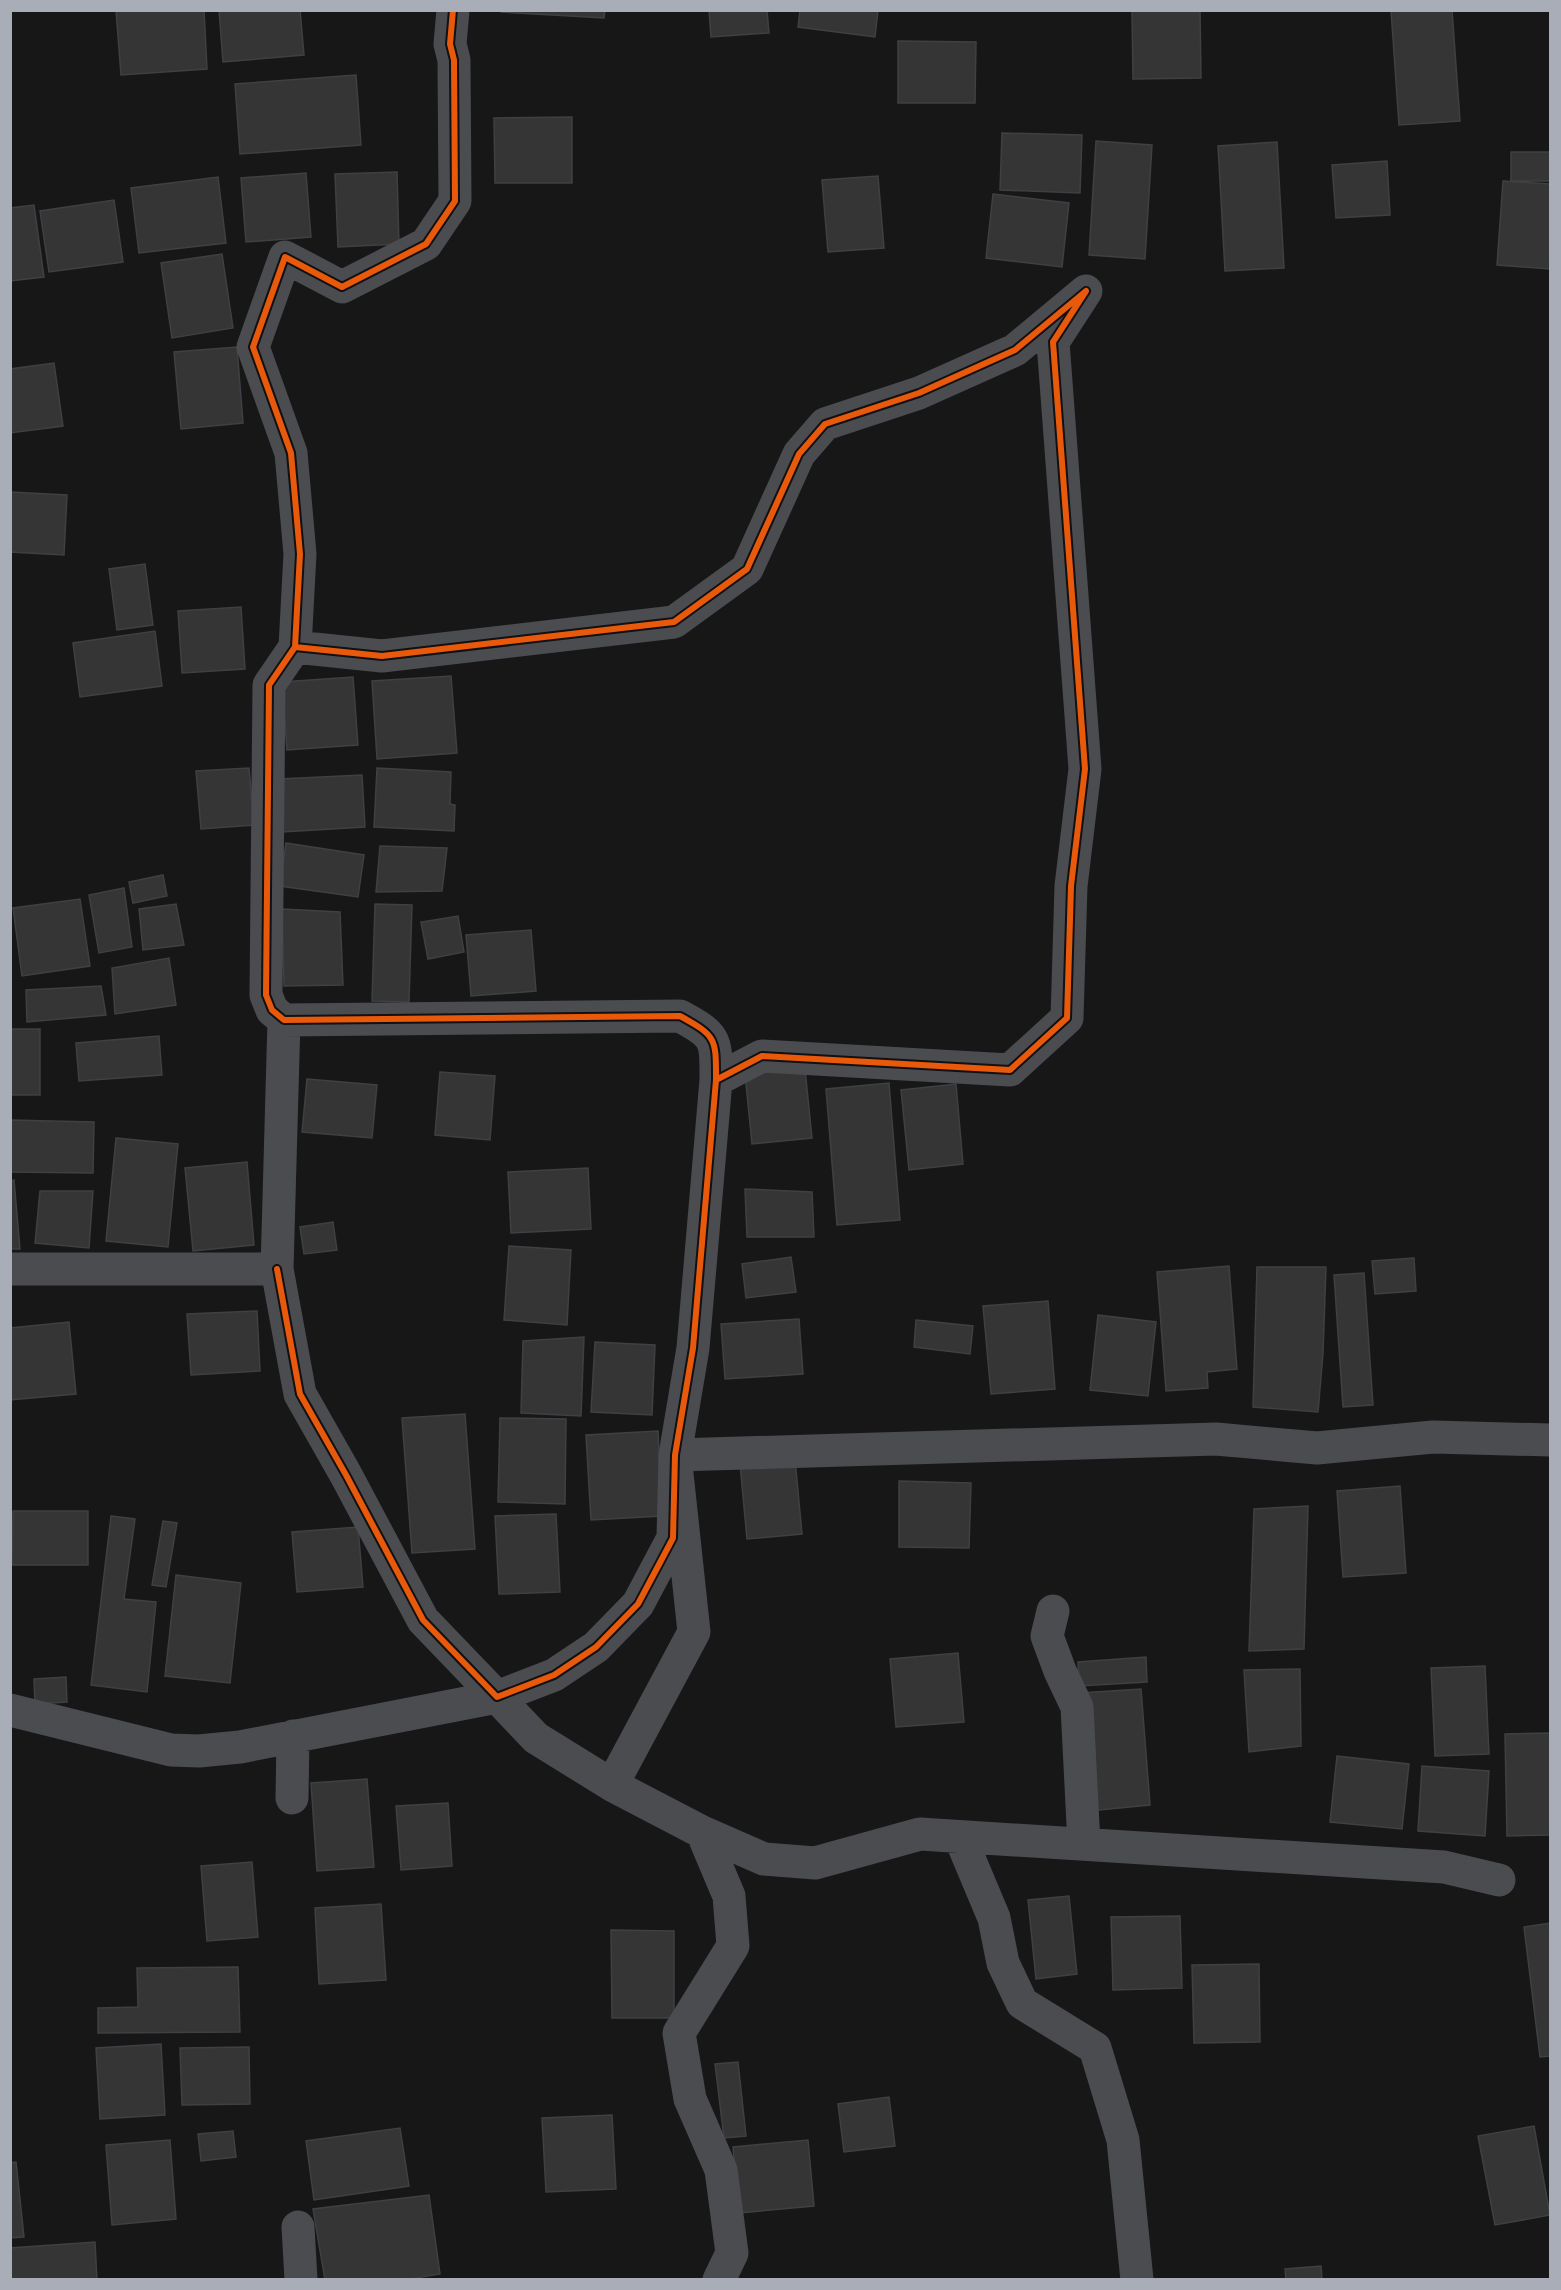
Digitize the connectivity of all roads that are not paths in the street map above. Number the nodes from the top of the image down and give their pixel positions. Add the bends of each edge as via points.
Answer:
1 (453, 10) edge
2 (295, 647) junction
3 (284, 1020) junction
4 (716, 1080) junction
5 (10, 1269) edge
6 (277, 1269) junction
7 (1551, 1440) edge
8 (675, 1455) junction
9 (1053, 1611) dead end
10 (497, 1697) junction
11 (10, 1710) edge
12 (293, 1736) junction
13 (612, 1785) junction
14 (292, 1798) dead end
15 (702, 1832) junction
16 (960, 1837) junction
17 (1084, 1844) junction
18 (1499, 1880) dead end
19 (298, 2227) dead end
20 (301, 2280) edge
21 (719, 2280) edge
22 (1137, 2280) edge

1 - 2 street via 450,44 454,60 455,201 426,244 342,287 285,257 253,347 291,453 300,554
2 - 3 street via 269,685 266,995 272,1010
2 - 4 street via 382,656 674,622 747,568 799,454 825,424 919,393 1015,350 1086,291 1053,342 1086,769 1071,886 1067,1018 1010,1070 762,1056
3 - 4 street via 680,1016 704,1029 716,1047
3 - 6 street
4 - 8 street via 693,1348
5 - 6 street
6 - 10 street via 300,1394 423,1620
7 - 8 street via 1432,1437 1317,1448 1216,1439
8 - 10 street via 673,1538 638,1604 596,1647 554,1675
8 - 13 street via 694,1632
9 - 17 street via 1047,1636 1077,1707
10 - 12 street
10 - 13 street via 536,1738
11 - 12 street via 171,1750 240,1747
12 - 14 street
13 - 15 street
15 - 16 street via 764,1859 815,1863 920,1834
15 - 21 street via 729,1896 733,1946 679,2033 690,2099 721,2170 732,2253
16 - 17 street
16 - 22 street via 994,1918 1004,1963 1022,2002 1095,2048 1123,2140
17 - 18 street via 1444,1867
19 - 20 street

